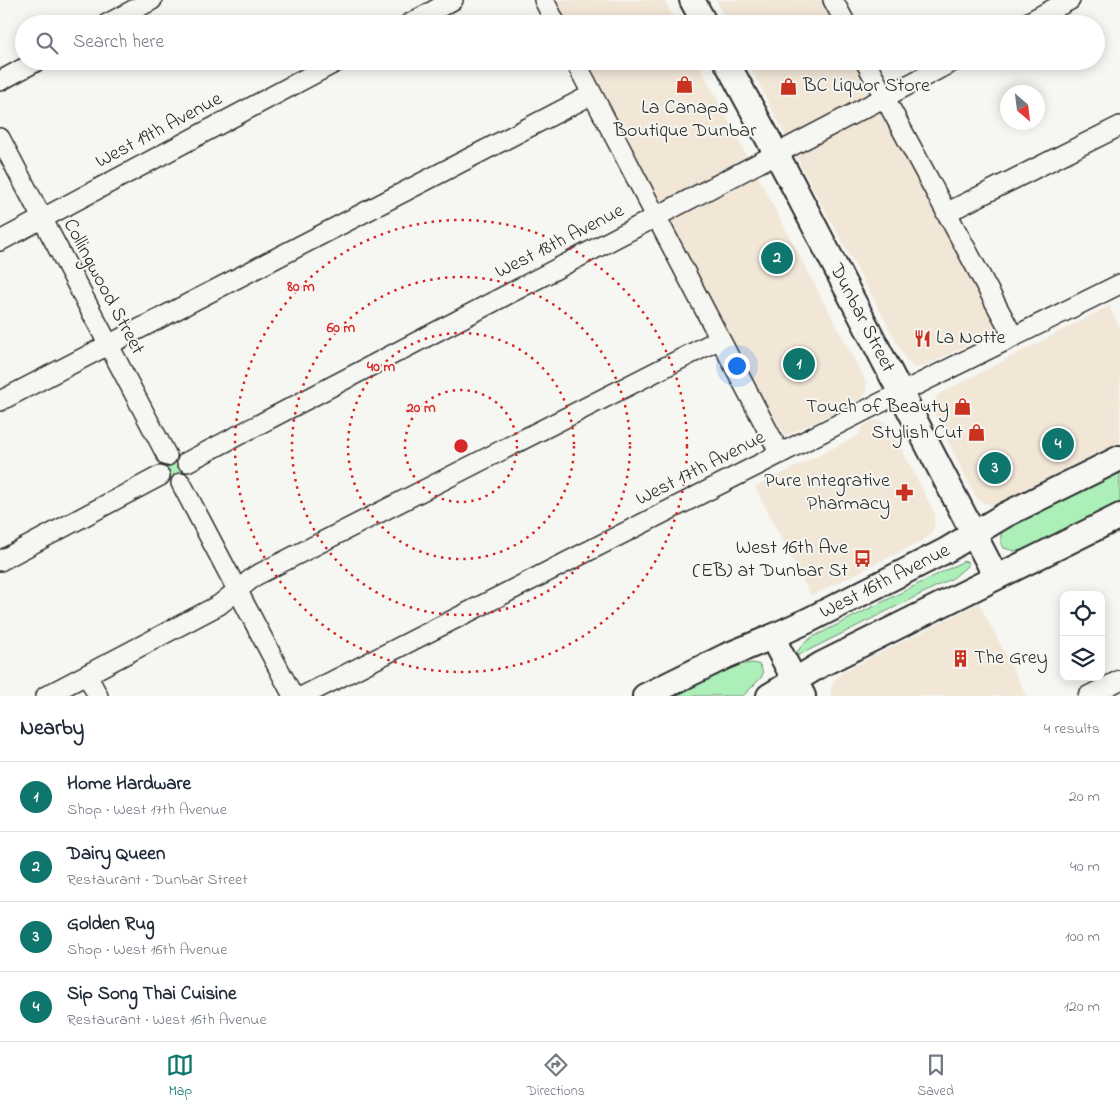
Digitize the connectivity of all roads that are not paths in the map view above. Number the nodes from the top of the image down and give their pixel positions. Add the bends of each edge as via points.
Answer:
1 (152, 0) edge
2 (453, 0) edge
3 (544, 0) edge
4 (692, 0) edge
5 (833, 0) edge
6 (1070, 0) edge
7 (124, 15) edge
8 (426, 15) edge
9 (552, 15) edge
10 (700, 15) edge
11 (841, 15) edge
12 (1042, 15) edge
13 (20, 70) edge
14 (321, 70) edge
15 (578, 70) edge
16 (731, 70) edge
17 (870, 70) edge
18 (937, 70) edge
19 (0, 81) edge
20 (591, 95) junction
21 (884, 98) junction
22 (1120, 126) edge
23 (0, 138) edge
24 (776, 154) junction
25 (946, 213) junction
26 (42, 218) junction
27 (656, 218) junction
28 (0, 241) edge
29 (1120, 284) edge
30 (1013, 336) junction
31 (720, 339) junction
32 (108, 345) junction
33 (900, 394) junction
34 (0, 401) edge
35 (780, 454) junction
36 (167, 456) junction
37 (1120, 458) edge
38 (187, 462) junction
39 (160, 476) junction
40 (181, 483) junction
41 (1120, 516) edge
42 (974, 534) junction
43 (0, 561) edge
44 (996, 577) junction
45 (238, 590) junction
46 (772, 637) junction
47 (87, 675) junction
48 (1120, 680) edge
49 (799, 688) edge
50 (46, 696) edge
51 (98, 696) edge
52 (294, 696) edge
53 (304, 696) edge
54 (645, 696) edge
55 (769, 696) edge
56 (1088, 696) edge

1 - 7 street
2 - 8 street
3 - 9 street
4 - 10 main road
5 - 11 street
6 - 12 street
13 - 19 street
14 - 26 street, West 19th Avenue
15 - 20 street
16 - 24 main road, Dunbar Street
17 - 21 street
18 - 21 street, West 18th Avenue
20 - 27 street
20 - 32 street
21 - 24 street, West 18th Avenue
21 - 25 street
22 - 25 street
23 - 26 street, Collingwood Street
24 - 27 street, West 18th Avenue
24 - 33 main road, Dunbar Street
25 - 30 street
26 - 28 street, West 19th Avenue
26 - 32 street, Collingwood Street
27 - 31 street
27 - 38 street, West 18th Avenue
29 - 30 street, West 17th Avenue
30 - 33 street, West 17th Avenue
31 - 35 street
31 - 45 street via 255,576
32 - 34 street
32 - 36 street, Collingwood Street
33 - 35 street, West 17th Avenue
33 - 42 main road, Dunbar Street
35 - 53 street, West 17th Avenue
36 - 38 street via 175,454
36 - 39 street via 160,463
37 - 42 main road, West 16th Avenue via 1005,515
38 - 40 street via 189,471
39 - 40 street via 171,485
39 - 43 street
40 - 45 street
41 - 44 main road
42 - 44 main road, Dunbar Street
42 - 46 main road, West 16th Avenue
44 - 49 main road via 822,664
45 - 47 street via 219,605
45 - 52 street
46 - 49 main road
46 - 54 main road, West 16th Avenue
47 - 50 street
47 - 51 street
48 - 56 street
49 - 55 main road

